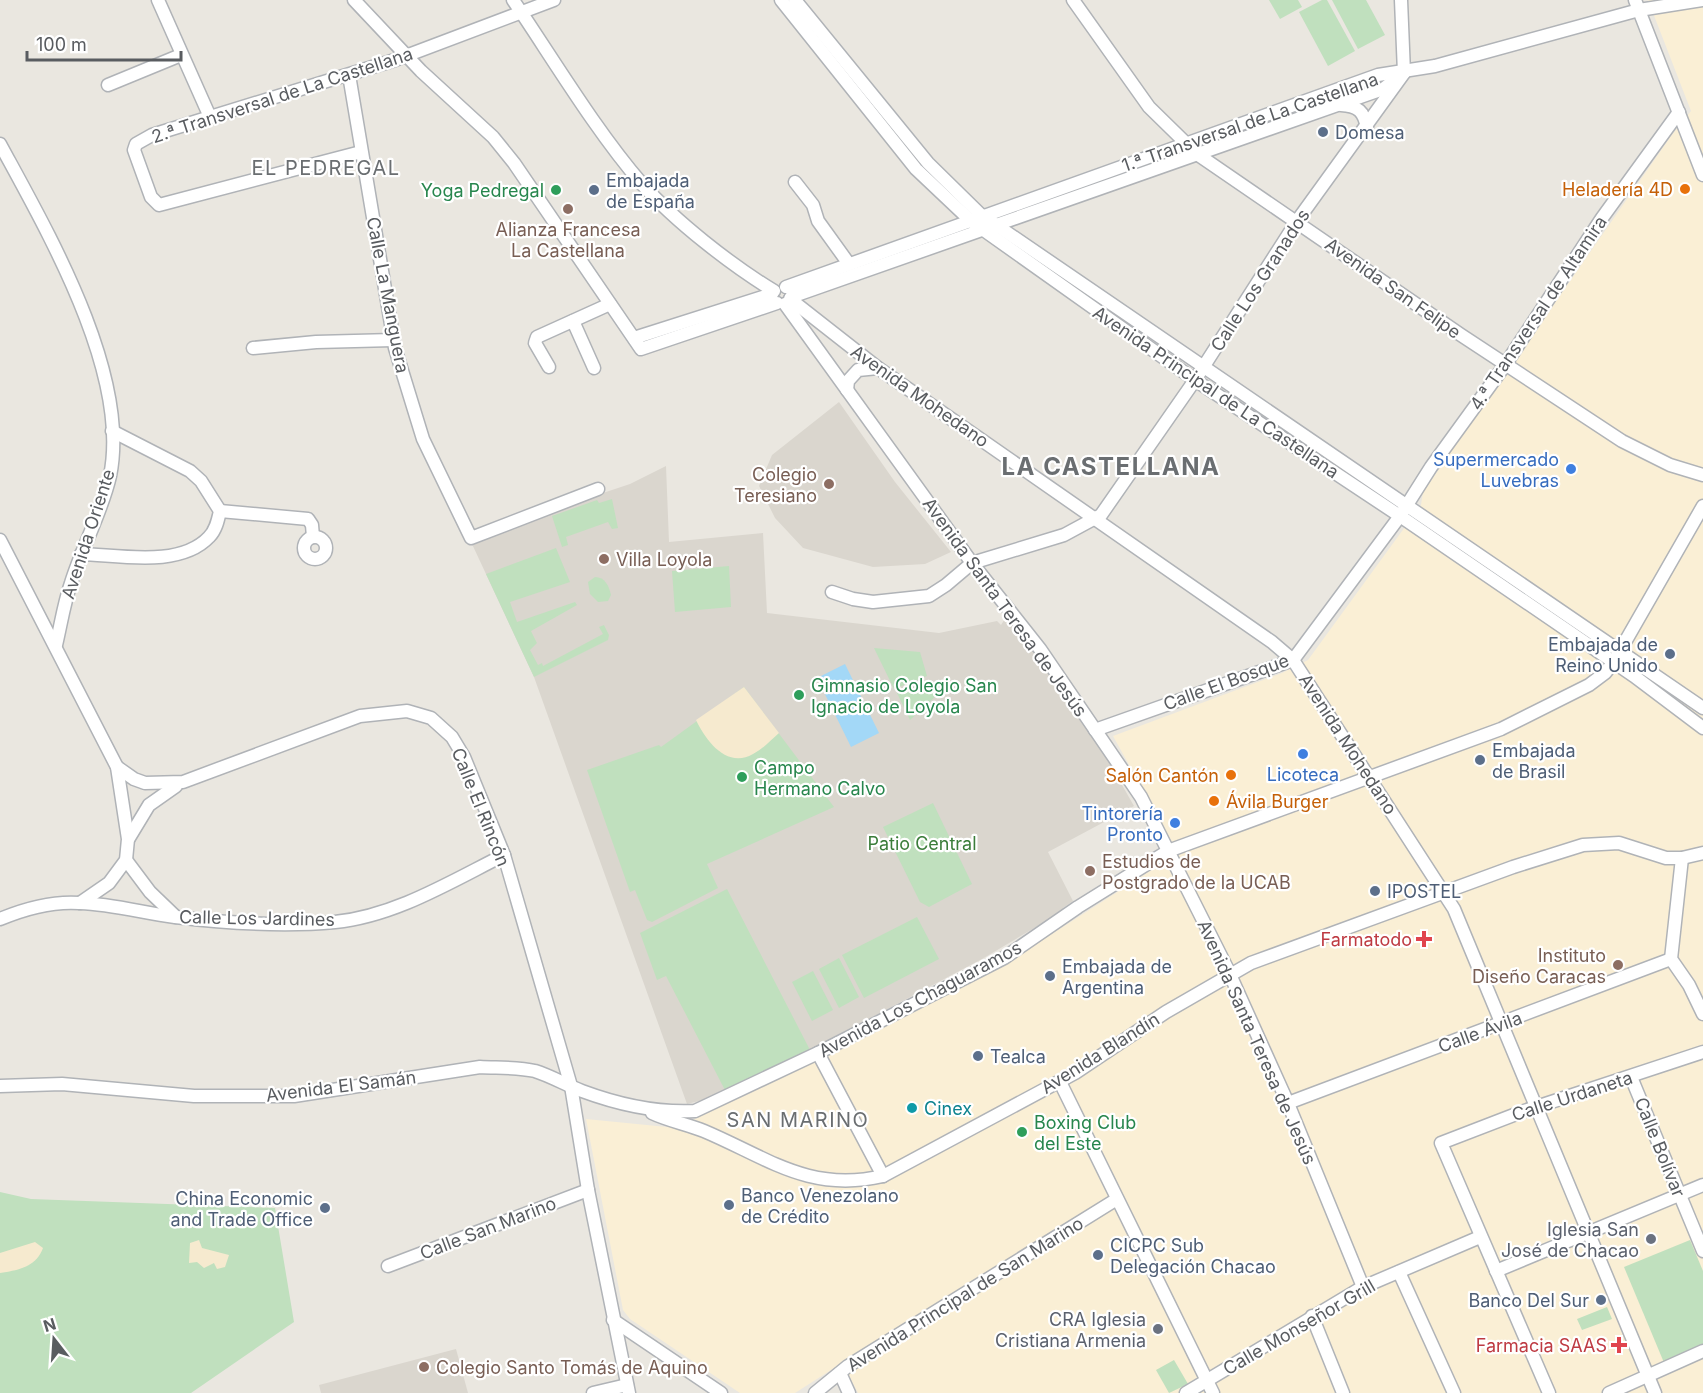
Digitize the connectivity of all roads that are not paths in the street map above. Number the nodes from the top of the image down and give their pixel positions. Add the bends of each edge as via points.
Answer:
1 (158, 0) edge
2 (354, 0) edge
3 (513, 0) edge
4 (554, 0) edge
5 (781, 0) edge
6 (795, 0) edge
7 (1073, 0) edge
8 (1401, 0) edge
9 (1702, 0) edge
10 (1637, 5) edge
11 (521, 12) junction
12 (181, 55) junction
13 (406, 56) junction
14 (1404, 73) junction
15 (349, 75) junction
16 (108, 85) dead end
17 (1340, 105) junction
18 (1679, 112) junction
19 (210, 117) junction
20 (1367, 128) junction
21 (0, 144) edge
22 (1184, 144) junction
23 (361, 152) junction
24 (1197, 154) junction
25 (1703, 175) edge
26 (795, 182) dead end
27 (971, 221) junction
28 (1297, 221) junction
29 (983, 223) junction
30 (995, 225) junction
31 (849, 264) junction
32 (782, 296) junction
33 (610, 304) junction
34 (573, 321) junction
35 (393, 340) junction
36 (253, 348) dead end
37 (1505, 365) junction
38 (549, 367) dead end
39 (1203, 367) junction
40 (594, 368) dead end
41 (878, 368) junction
42 (1194, 380) junction
43 (847, 390) junction
44 (112, 431) junction
45 (1703, 475) edge
46 (598, 489) dead end
47 (1406, 505) junction
48 (1703, 506) edge
49 (220, 511) junction
50 (1400, 516) junction
51 (1094, 519) junction
52 (313, 537) dead end
53 (0, 540) edge
54 (81, 554) junction
55 (972, 562) junction
56 (832, 592) dead end
57 (56, 645) junction
58 (1618, 650) junction
59 (1293, 660) junction
60 (1613, 663) junction
61 (1703, 708) edge
62 (1703, 728) edge
63 (1095, 730) junction
64 (117, 767) junction
65 (1369, 777) junction
66 (183, 782) junction
67 (128, 839) junction
68 (1168, 851) junction
69 (1703, 853) edge
70 (504, 855) junction
71 (1682, 858) junction
72 (126, 860) junction
73 (1444, 891) junction
74 (80, 903) junction
75 (177, 917) junction
76 (0, 918) edge
77 (1671, 959) junction
78 (1228, 974) junction
79 (1703, 1014) edge
80 (1500, 1025) junction
81 (1703, 1052) edge
82 (818, 1053) junction
83 (1631, 1077) junction
84 (1060, 1082) junction
85 (0, 1086) edge
86 (571, 1086) junction
87 (1288, 1103) junction
88 (640, 1107) junction
89 (1535, 1107) junction
90 (695, 1111) junction
91 (702, 1130) junction
92 (883, 1176) junction
93 (1703, 1185) edge
94 (588, 1190) junction
95 (1680, 1195) junction
96 (1116, 1199) junction
97 (1587, 1232) junction
98 (1480, 1237) junction
99 (1703, 1251) edge
100 (388, 1266) dead end
101 (1496, 1271) junction
102 (1399, 1272) junction
103 (1363, 1287) junction
104 (1312, 1316) junction
105 (614, 1320) junction
106 (1703, 1351) edge
107 (840, 1373) junction
108 (1647, 1376) junction
109 (1207, 1380) junction
110 (628, 1389) edge
111 (844, 1391) edge
112 (594, 1393) edge
113 (721, 1393) edge
114 (815, 1393) edge
115 (1186, 1393) edge
116 (1213, 1393) edge
117 (1343, 1393) edge
118 (1454, 1393) edge
119 (1549, 1393) edge
120 (1609, 1393) edge
121 (1655, 1393) edge

1 - 12 street
2 - 13 street
3 - 11 street, Avenida Mohedano
4 - 11 street, 2.ª Transversal de La Castellana
5 - 27 street via 916,169
6 - 29 street, Avenida Principal de La Castellana via 928,164
7 - 22 street, Avenida San Felipe via 1149,107
8 - 14 street
9 - 10 street
10 - 14 street
10 - 18 street
11 - 13 street, 2.ª Transversal de La Castellana
11 - 32 street, Avenida Mohedano via 643,185 716,250
12 - 16 street
12 - 19 street
13 - 15 street, 2.ª Transversal de La Castellana
13 - 33 street via 493,137
14 - 17 street, 1.ª Transversal de La Castellana via 1383,89
14 - 20 street, Calle Los Granados
14 - 22 street, 1.ª Transversal de La Castellana via 1378,75
15 - 19 street, 2.ª Transversal de La Castellana
15 - 23 street, Calle La Manguera
17 - 20 street via 1357,107
17 - 24 street, 1.ª Transversal de La Castellana
18 - 25 street
18 - 37 street, 4.ª Transversal de Altamira via 1602,218
19 - 23 street, 2.ª Transversal de La Castellana via 136,144 134,150 153,202 166,204
20 - 28 street, Calle Los Granados
21 - 44 street, Avenida Oriente via 59,258 96,342
22 - 24 street, Avenida San Felipe
22 - 29 street, 1.ª Transversal de La Castellana
23 - 35 street, Calle La Manguera
24 - 28 street, Avenida San Felipe
24 - 30 street, 1.ª Transversal de La Castellana
26 - 31 street
27 - 29 street, 1.ª Transversal de La Castellana
27 - 31 street, 1.ª Transversal de La Castellana
28 - 37 street, Avenida San Felipe
28 - 39 street, Calle Los Granados
29 - 30 street, 1.ª Transversal de La Castellana
29 - 32 street, 1.ª Transversal de La Castellana
29 - 42 street, Avenida Principal de La Castellana
30 - 39 street, Avenida Principal de La Castellana
31 - 32 street, 1.ª Transversal de La Castellana
32 - 33 street, 1.ª Transversal de La Castellana via 638,344
32 - 41 street, Avenida Mohedano
32 - 43 street, Avenida Santa Teresa de Jesús
33 - 34 street
34 - 38 street via 537,337 535,343
34 - 40 street
35 - 36 street
35 - 46 street, Calle La Manguera via 423,439 471,538
37 - 45 street, Avenida San Felipe via 1643,454
37 - 47 street, 4.ª Transversal de Altamira
39 - 42 street, Calle Los Granados
39 - 47 street, Avenida Principal de La Castellana
41 - 43 street via 858,370 848,381
41 - 51 street, Avenida Mohedano
42 - 50 street, Avenida Principal de La Castellana
42 - 51 street, Calle Los Granados via 1108,507
43 - 55 street, Avenida Santa Teresa de Jesús
44 - 49 street via 190,471
44 - 54 street, Avenida Oriente via 109,477
47 - 50 street, 4.ª Transversal de Altamira
47 - 58 street, Avenida Principal de La Castellana
48 - 58 street
49 - 52 street via 308,519
49 - 54 street via 209,537 183,553
50 - 59 street, Calle El Bosque
50 - 60 street, Avenida Principal de La Castellana
51 - 55 street, Calle Los Granados via 1064,535
51 - 59 street, Avenida Mohedano
53 - 57 street
54 - 57 street, Avenida Oriente
55 - 56 street, Calle Los Granados via 937,592 918,598 873,602
55 - 63 street, Avenida Santa Teresa de Jesús via 1040,649
57 - 64 street
58 - 60 street
58 - 61 street, Avenida Principal de La Castellana
59 - 63 street, Calle El Bosque
59 - 65 street, Avenida Mohedano
60 - 62 street, Avenida Principal de La Castellana
60 - 65 street, Avenida Los Chaguaramos via 1589,685 1510,724
63 - 68 street, Avenida Santa Teresa de Jesús via 1141,797
64 - 66 street, Calle El Rincón via 145,783
64 - 67 street
65 - 68 street, Avenida Los Chaguaramos
65 - 73 street, Avenida Mohedano
66 - 67 street, Calle El Rincón via 149,805
66 - 70 street, Calle El Rincón via 360,716 407,711 430,718 452,737
67 - 72 street
68 - 78 street, Avenida Santa Teresa de Jesús
68 - 82 street, Avenida Los Chaguaramos via 1004,958
69 - 71 street, Avenida Blandín
70 - 75 street, Calle Los Jardines via 437,889 368,916 297,923
70 - 86 street, Calle El Rincón
71 - 73 street, Avenida Blandín via 1666,858 1604,842 1583,845
71 - 77 street
72 - 74 street via 109,883
72 - 75 street via 150,892
73 - 78 street, Avenida Blandín
73 - 80 street, Avenida Mohedano
74 - 75 street, Calle Los Jardines
74 - 76 street, Calle Los Jardines via 36,907
77 - 79 street
77 - 80 street, Calle Ávila
78 - 84 street, Avenida Blandín
78 - 87 street, Avenida Santa Teresa de Jesús
80 - 87 street, Calle Ávila
80 - 89 street, Avenida Mohedano
81 - 83 street, Calle Urdaneta
82 - 90 street, Avenida Los Chaguaramos
82 - 92 street
83 - 89 street, Calle Urdaneta
83 - 95 street, Calle Bolívar
84 - 92 street, Avenida Blandín
84 - 96 street
85 - 86 street, Avenida El Samán via 62,1084 194,1096 294,1096 480,1067 534,1071
86 - 88 street, Avenida El Samán
86 - 94 street
87 - 103 street, Avenida Santa Teresa de Jesús
88 - 90 street, Avenida Los Chaguaramos
88 - 91 street, Avenida Blandín
89 - 97 street, Avenida Mohedano
89 - 98 street, Calle Urdaneta via 1441,1143
90 - 91 street
91 - 92 street, Avenida Blandín via 802,1176 839,1181
93 - 95 street
94 - 100 street, Calle San Marino
94 - 105 street
95 - 97 street
95 - 99 street, Calle Bolívar
96 - 107 street, Avenida Principal de San Marino
96 - 109 street
97 - 101 street
97 - 108 street, Avenida Mohedano
98 - 101 street
98 - 102 street, Calle Monseñor Grill
101 - 119 street
102 - 103 street, Calle Monseñor Grill
102 - 118 street
103 - 104 street, Calle Monseñor Grill
104 - 109 street, Calle Monseñor Grill
104 - 117 street
105 - 110 street
105 - 113 street
106 - 108 street
107 - 111 street
107 - 114 street, Avenida Principal de San Marino
108 - 120 street
108 - 121 street, Avenida Mohedano
109 - 115 street, Calle Monseñor Grill
109 - 116 street
110 - 112 street

